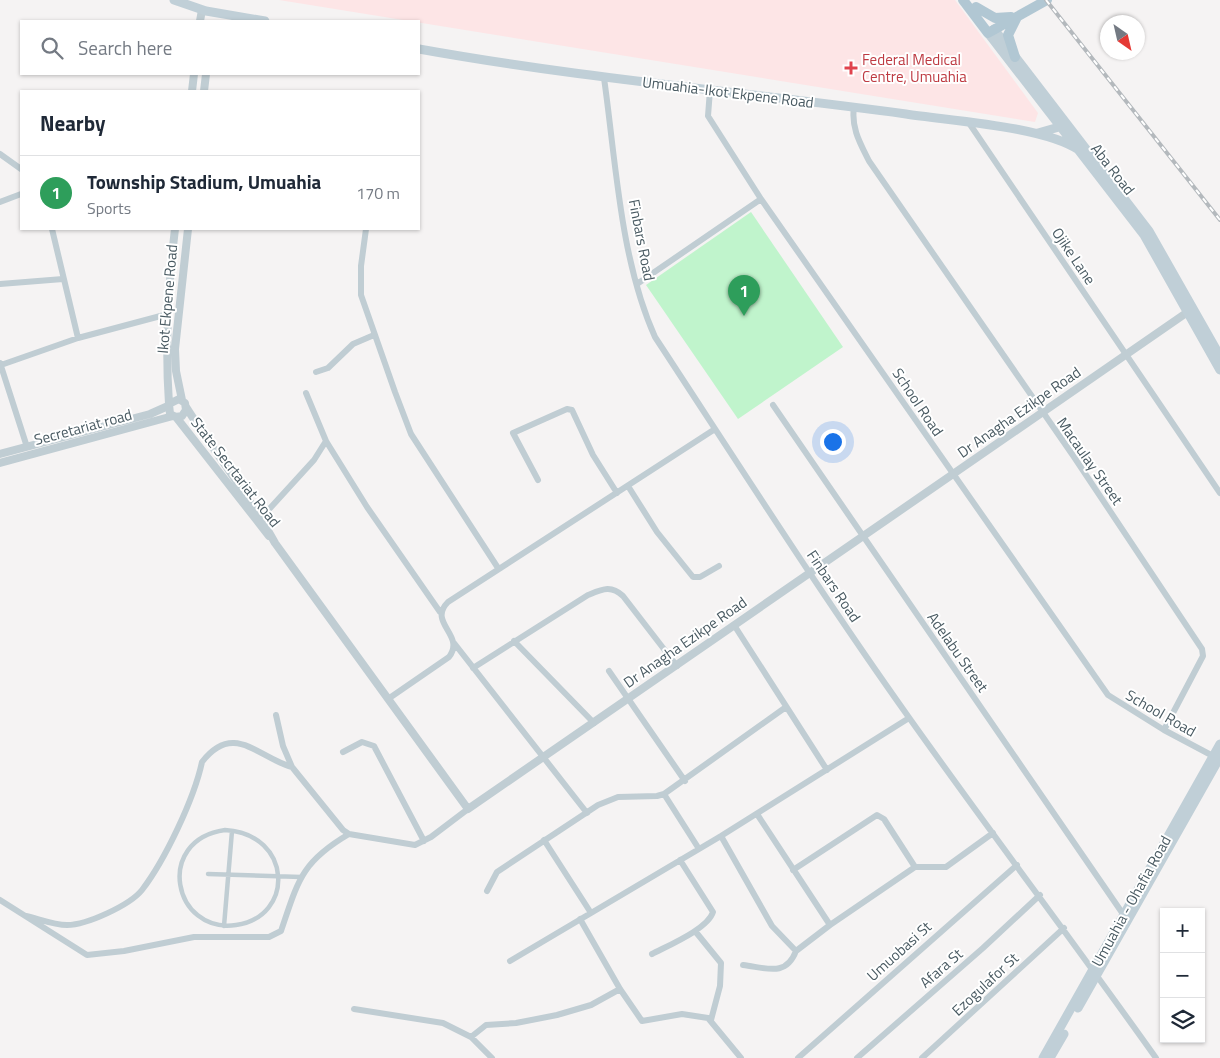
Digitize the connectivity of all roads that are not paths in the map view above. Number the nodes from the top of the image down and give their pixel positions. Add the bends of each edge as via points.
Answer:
1 (174, 0) edge
2 (963, 0) edge
3 (1047, 0) edge
4 (974, 3) edge
5 (202, 10) junction
6 (1019, 16) junction
7 (213, 17) edge
8 (200, 20) edge
9 (252, 20) edge
10 (991, 31) junction
11 (420, 49) edge
12 (1015, 57) junction
13 (194, 75) edge
14 (206, 75) edge
15 (604, 78) junction
16 (192, 90) edge
17 (204, 90) edge
18 (710, 90) junction
19 (854, 107) junction
20 (1054, 118) junction
21 (969, 123) junction
22 (1067, 129) junction
23 (1048, 131) junction
24 (1038, 133) junction
25 (1056, 140) junction
26 (1079, 150) junction
27 (0, 154) edge
28 (20, 168) edge
29 (20, 194) edge
30 (761, 199) junction
31 (0, 202) edge
32 (52, 230) edge
33 (175, 230) edge
34 (188, 230) edge
35 (366, 230) edge
36 (63, 279) junction
37 (0, 284) edge
38 (637, 284) junction
39 (1191, 310) junction
40 (168, 314) junction
41 (374, 335) junction
42 (78, 338) junction
43 (1126, 354) junction
44 (1220, 356) edge
45 (0, 364) edge
46 (1220, 370) edge
47 (316, 372) dead end
48 (306, 393) dead end
49 (184, 404) junction
50 (168, 405) junction
51 (772, 405) dead end
52 (1042, 413) junction
53 (175, 417) junction
54 (715, 428) junction
55 (326, 442) junction
56 (27, 447) junction
57 (0, 454) edge
58 (0, 463) edge
59 (952, 475) junction
60 (538, 480) dead end
61 (628, 486) junction
62 (617, 493) junction
63 (1220, 493) edge
64 (262, 518) junction
65 (863, 537) junction
66 (276, 543) junction
67 (719, 566) dead end
68 (498, 568) junction
69 (810, 573) junction
70 (440, 612) junction
71 (734, 626) junction
72 (514, 641) junction
73 (455, 648) junction
74 (677, 666) junction
75 (473, 668) junction
76 (609, 671) dead end
77 (388, 699) junction
78 (628, 699) junction
79 (786, 707) junction
80 (276, 715) dead end
81 (909, 718) junction
82 (594, 723) junction
83 (1164, 730) junction
84 (1220, 744) edge
85 (343, 752) dead end
86 (1216, 757) edge
87 (543, 759) junction
88 (292, 766) junction
89 (827, 770) junction
90 (684, 780) junction
91 (664, 794) junction
92 (468, 809) junction
93 (587, 813) junction
94 (756, 814) junction
95 (232, 831) junction
96 (993, 833) junction
97 (349, 834) junction
98 (721, 836) junction
99 (544, 840) junction
100 (424, 841) junction
101 (699, 849) junction
102 (680, 860) junction
103 (1017, 865) junction
104 (915, 867) junction
105 (793, 870) junction
106 (208, 874) dead end
107 (229, 874) junction
108 (279, 876) junction
109 (301, 877) junction
110 (487, 891) dead end
111 (1040, 895) junction
112 (0, 900) edge
113 (590, 913) junction
114 (1123, 914) junction
115 (20, 915) junction
116 (580, 919) junction
117 (830, 925) junction
118 (224, 926) junction
119 (1064, 928) junction
120 (695, 931) junction
121 (796, 951) junction
122 (652, 954) dead end
123 (510, 962) dead end
124 (743, 965) dead end
125 (1095, 971) junction
126 (620, 989) junction
127 (354, 1009) dead end
128 (711, 1020) junction
129 (471, 1037) junction
130 (492, 1058) edge
131 (741, 1058) edge
132 (798, 1058) edge
133 (857, 1058) edge
134 (922, 1058) edge
135 (1043, 1058) edge
136 (1050, 1058) edge
137 (1156, 1058) edge

1 - 5 main road
2 - 10 main road, Aba Road
3 - 6 main road
4 - 6 main road via 996,18
4 - 10 main road, Aba Road
5 - 7 main road
5 - 8 street
6 - 10 main road
6 - 12 main road via 1008,34
7 - 9 main road
10 - 12 main road, Aba Road
10 - 20 main road, Aba Road
11 - 15 main road, Umuahia-Ikot Ekpene Road
12 - 22 main road, Aba Road
13 - 16 street
14 - 17 street
15 - 18 main road, Umuahia-Ikot Ekpene Road
15 - 38 street, Finbars Road via 626,237
18 - 19 main road, Umuahia-Ikot Ekpene Road
18 - 30 street, School Road via 708,116
19 - 21 main road, Umuahia-Ikot Ekpene Road
19 - 52 street, Macaulay Street via 855,132 869,161
20 - 22 main road, Aba Road
20 - 23 main road via 1054,125
21 - 24 main road, Umuahia-Ikot Ekpene Road
21 - 43 street, Ojike Lane
22 - 23 main road
22 - 25 main road
22 - 26 main road, Aba Road
22 - 39 main road, Aba Road via 1149,231
23 - 24 main road
24 - 25 main road
25 - 26 main road
26 - 39 main road, Aba Road via 1144,235
27 - 28 street
29 - 31 street
30 - 38 street
30 - 59 street, School Road
32 - 36 street
33 - 40 street
34 - 49 street, Ikot Ekpene Road via 175,349 176,371
35 - 41 street via 361,295
36 - 37 street
36 - 42 street
38 - 54 street, Finbars Road via 642,308 655,337
39 - 43 street, Dr Anagha Ezikpe Road
39 - 44 main road, Aba Road
39 - 46 main road, Aba Road
40 - 42 street
40 - 50 street
41 - 47 street via 353,344 328,368
41 - 68 street via 411,434
42 - 45 street
43 - 52 street, Dr Anagha Ezikpe Road
43 - 63 street, Ojike Lane
45 - 56 street
48 - 55 street
49 - 50 street via 175,399
49 - 53 street via 182,416
49 - 64 street, Ikot Ekpene Road
50 - 53 street, State Secrtariat Road
50 - 56 street via 150,414
51 - 65 street, Adelabu Street
52 - 59 street, Dr Anagha Ezikpe Road
52 - 83 street, Macaulay Street via 1204,652
53 - 58 street, Secretariat road
53 - 66 street, State Secrtariat Road via 259,526
54 - 61 street
54 - 69 street, Finbars Road
55 - 64 street
55 - 70 street
56 - 57 street
59 - 65 street, Dr Anagha Ezikpe Road
59 - 83 street, School Road via 1108,695
60 - 62 street via 513,433 568,409 572,410 593,455
61 - 62 street
61 - 67 street via 656,532 693,577 700,578
62 - 68 street
64 - 66 street, Ikot Ekpene Road
65 - 69 street, Dr Anagha Ezikpe Road
65 - 114 street, Adelabu Street
66 - 77 street
68 - 70 street via 448,602
69 - 71 street, Dr Anagha Ezikpe Road
69 - 81 street, Finbars Road
70 - 73 street
71 - 74 street, Dr Anagha Ezikpe Road
71 - 79 street
72 - 74 street via 588,595 608,588 616,589
72 - 75 street
72 - 82 street
73 - 75 street
73 - 77 street via 449,657
74 - 78 street, Dr Anagha Ezikpe Road
75 - 87 street
76 - 78 street
77 - 92 street
78 - 82 street, Dr Anagha Ezikpe Road
78 - 90 street
79 - 89 street
79 - 90 street
80 - 88 street via 282,746
81 - 89 street
81 - 96 street, Finbars Road
82 - 87 street, Dr Anagha Ezikpe Road
83 - 86 street, School Road
84 - 86 main road, Umuahia - Ohafia Road
85 - 100 street via 362,742 374,746
86 - 114 main road, Umuahia - Ohafia Road
86 - 125 main road, Umuahia - Ohafia Road
87 - 92 street, Dr Anagha Ezikpe Road
87 - 93 street
88 - 97 street via 342,830
88 - 115 street via 239,743 209,753 202,762 171,841 142,891 128,902 81,923 62,924
89 - 94 street
90 - 91 street
91 - 93 street via 618,797
91 - 101 street
92 - 100 street
93 - 99 street
94 - 98 street
94 - 105 street
95 - 107 street
95 - 108 street via 252,837 267,849 276,861
95 - 118 street via 212,832 195,842 186,854 179,877 180,892 192,909 208,921
96 - 103 street, Finbars Road
96 - 104 street via 946,867
97 - 100 street via 404,845
97 - 109 street via 326,848 308,865
98 - 101 street
98 - 121 street via 772,926
99 - 110 street via 497,872
99 - 113 street
101 - 102 street
102 - 113 street
102 - 120 street via 712,912
103 - 111 street, Finbars Road
103 - 132 street, Umuobasi St
104 - 105 street via 884,819 877,815
104 - 117 street
105 - 117 street
106 - 107 street
107 - 108 street
107 - 118 street
108 - 109 street
108 - 118 street via 275,894 264,912 246,924
109 - 115 street via 280,930 269,937 194,937 87,955
111 - 119 street, Finbars Road
111 - 133 street, Afara St
112 - 115 street
113 - 116 street
114 - 125 main road, Umuahia - Ohafia Road
116 - 123 street
116 - 126 street
117 - 121 street
119 - 125 street, Finbars Road
119 - 134 street, Ezogulafor St
120 - 122 street
120 - 128 street via 721,963 720,986
121 - 124 street via 792,963 785,967
125 - 135 main road, Umuahia - Ohafia Road
125 - 136 main road, Umuahia - Ohafia Road
125 - 137 street, Finbars Road
126 - 128 street via 642,1021 682,1014
126 - 129 street via 591,1005 540,1018 486,1026
127 - 129 street via 443,1023
128 - 131 street
129 - 130 street

